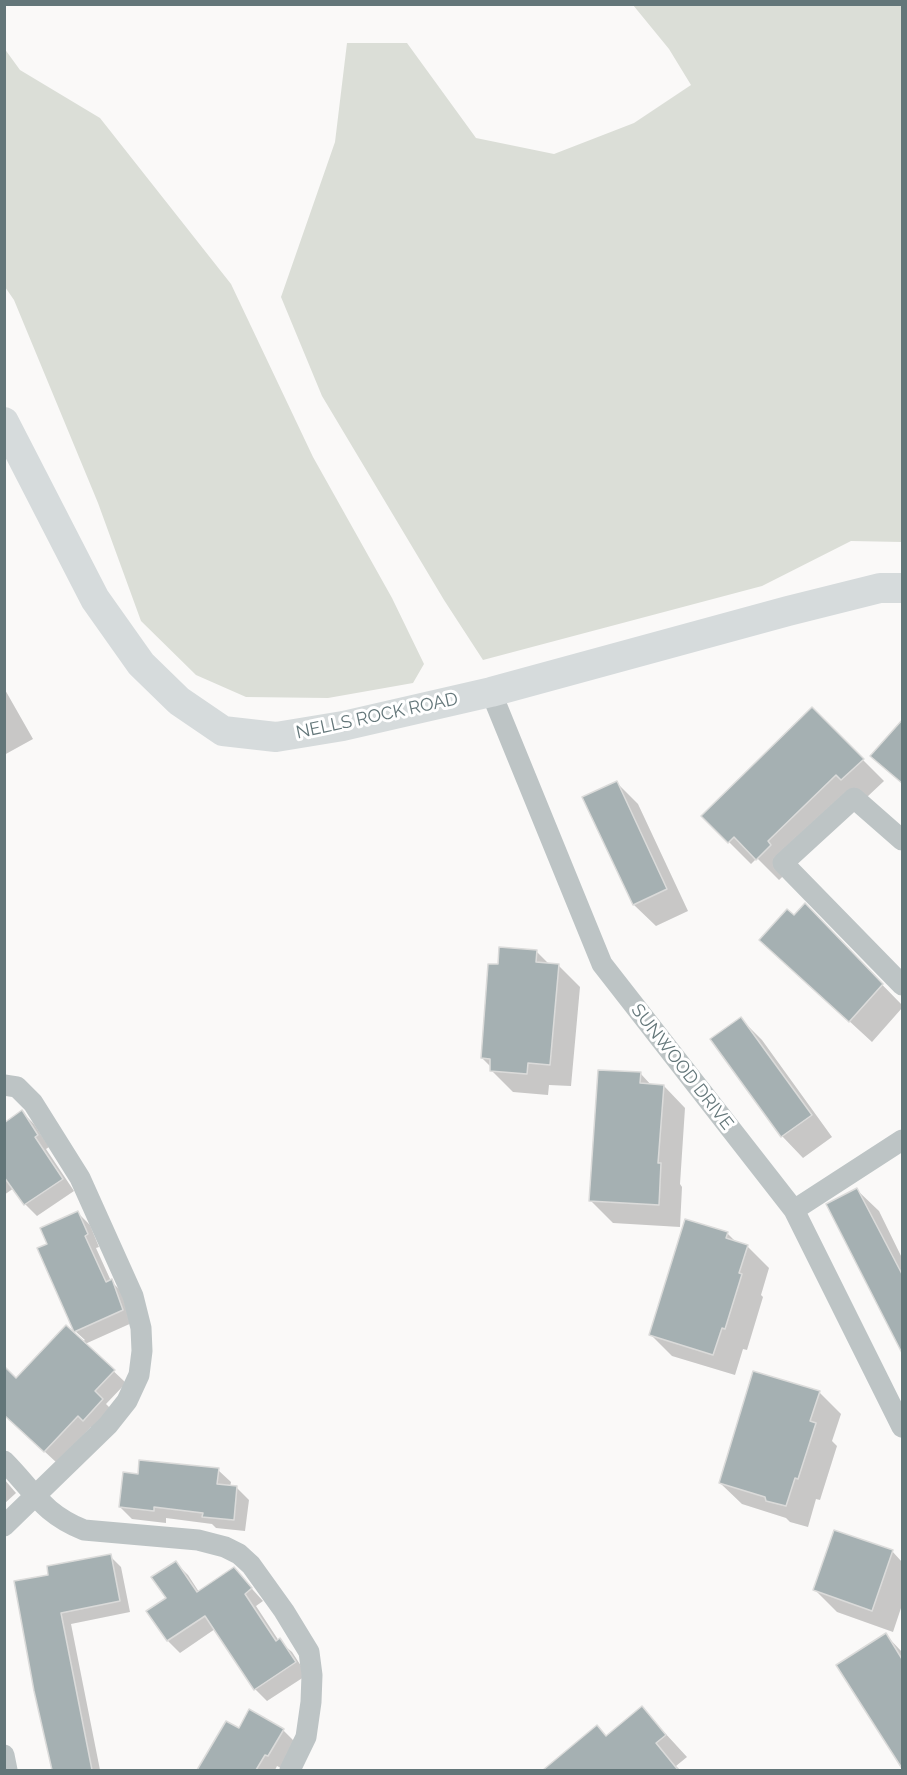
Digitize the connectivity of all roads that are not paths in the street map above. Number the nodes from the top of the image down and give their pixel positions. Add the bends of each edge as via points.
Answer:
1 (4, 422) edge
2 (903, 588) edge
3 (491, 692) junction
4 (903, 840) edge
5 (903, 985) edge
6 (4, 1085) edge
7 (903, 1140) edge
8 (794, 1210) junction
9 (903, 1427) edge
10 (4, 1461) edge
11 (35, 1497) junction
12 (4, 1526) edge
13 (4, 1755) edge
14 (7, 1770) edge
15 (290, 1770) edge

1 - 3 main road, NELLS ROCK ROAD via 95,599 141,664 179,701 223,731 276,737
2 - 3 main road, NELLS ROCK ROAD via 880,588 788,611
3 - 8 street, SUNWOOD DRIVE via 602,964
4 - 5 street via 854,798 783,863
6 - 11 street via 17,1087 33,1103 81,1178 134,1296 141,1328 139,1375 127,1401
7 - 8 street
8 - 9 street, SUNWOOD DRIVE
10 - 11 street
11 - 12 street
11 - 15 street via 58,1517 84,1530 198,1540 225,1547 251,1565 309,1652 312,1675 306,1737
13 - 14 street

